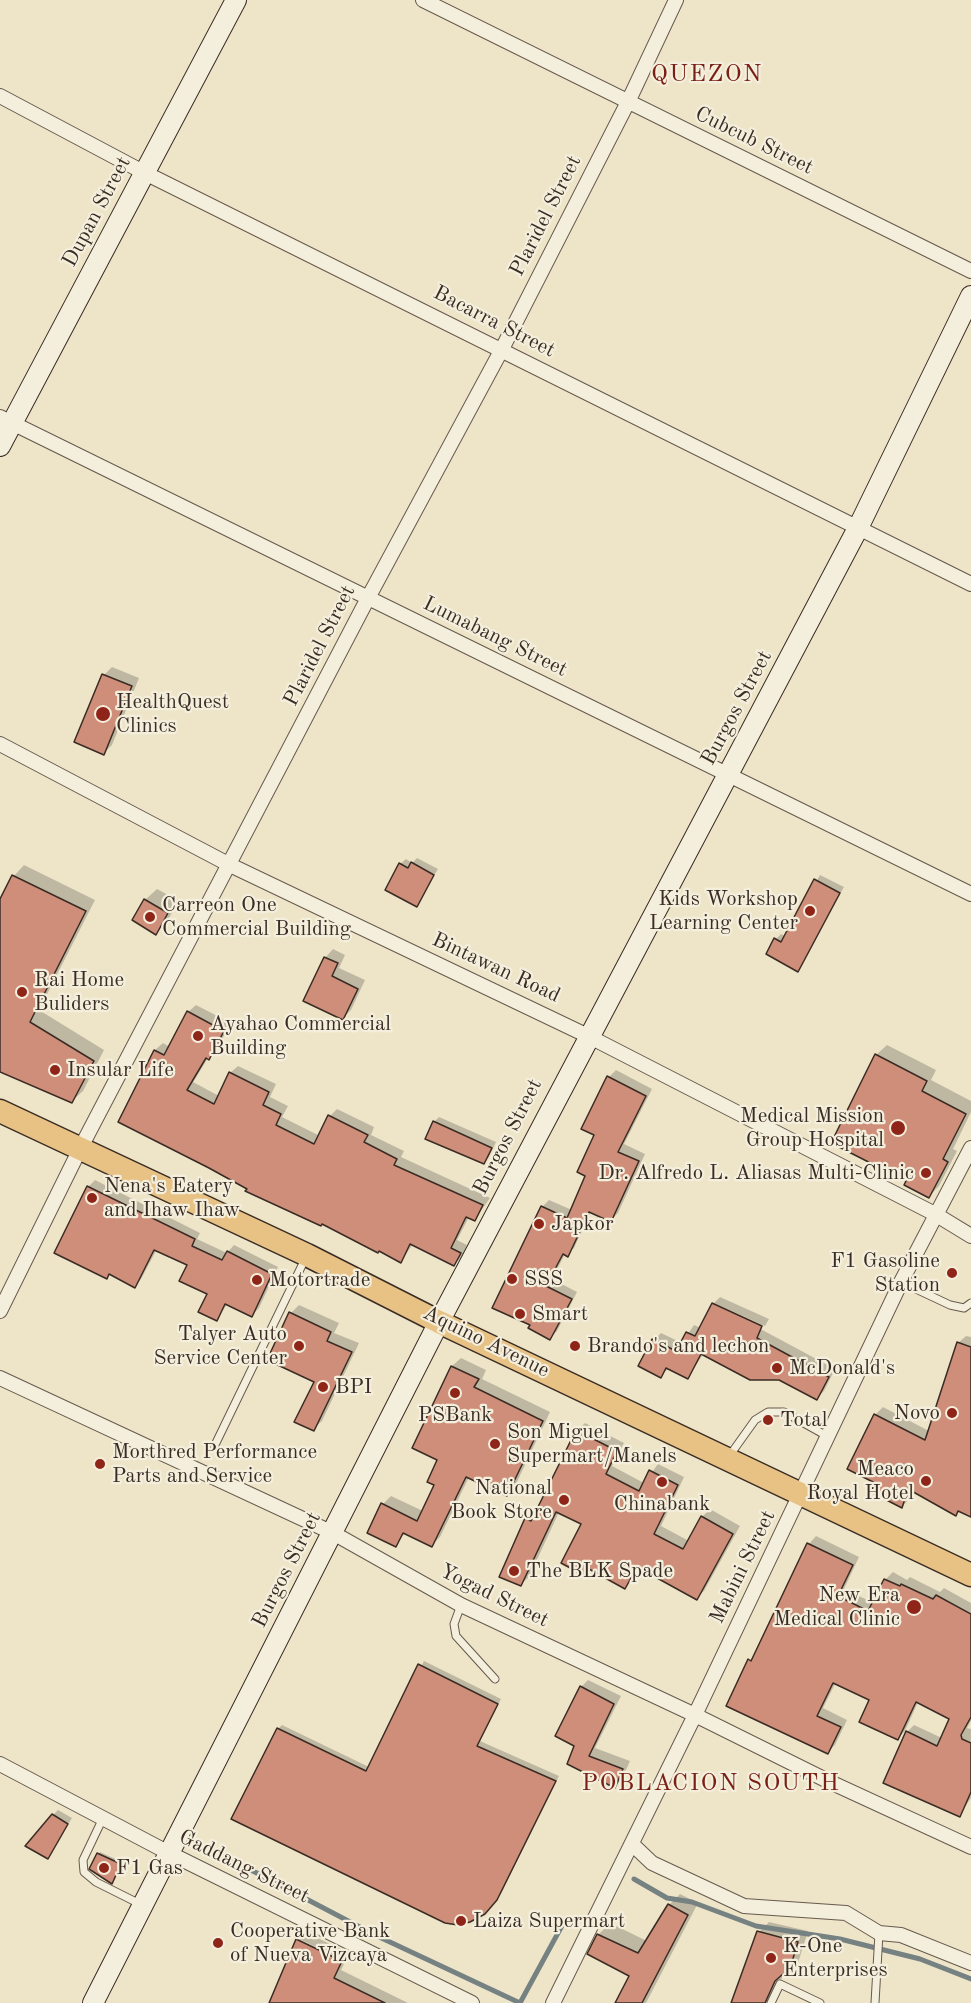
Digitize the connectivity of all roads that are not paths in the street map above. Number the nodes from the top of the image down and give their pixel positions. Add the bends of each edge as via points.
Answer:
1 (236, 0) edge
2 (423, 0) edge
3 (676, 0) edge
4 (0, 96) edge
5 (628, 102) junction
6 (145, 173) junction
7 (971, 270) edge
8 (971, 296) edge
9 (502, 349) junction
10 (6, 420) edge
11 (0, 446) edge
12 (857, 530) junction
13 (971, 584) edge
14 (368, 598) junction
15 (0, 744) edge
16 (729, 776) junction
17 (230, 865) junction
18 (971, 894) edge
19 (588, 1035) junction
20 (0, 1111) edge
21 (971, 1148) edge
22 (80, 1149) junction
23 (935, 1214) junction
24 (971, 1236) edge
25 (307, 1255) junction
26 (901, 1282) junction
27 (971, 1303) edge
28 (0, 1311) edge
29 (439, 1322) junction
30 (0, 1378) edge
31 (830, 1437) junction
32 (214, 1447) dead end
33 (728, 1458) junction
34 (802, 1494) junction
35 (333, 1533) junction
36 (971, 1575) edge
37 (461, 1605) junction
38 (495, 1679) dead end
39 (695, 1715) junction
40 (0, 1764) edge
41 (103, 1818) junction
42 (632, 1844) junction
43 (971, 1847) edge
44 (169, 1853) junction
45 (142, 1905) junction
46 (879, 1935) junction
47 (971, 1963) edge
48 (93, 2003) edge
49 (472, 2003) edge
50 (553, 2003) edge
51 (771, 2003) edge
52 (820, 2003) edge
53 (875, 2003) edge

1 - 6 street, Dupan Street
2 - 5 street, Cubcub Street
3 - 5 street, Plaridel Street
4 - 6 street, Bacarra Street
5 - 7 street, Cubcub Street
5 - 9 street, Plaridel Street
6 - 9 street, Bacarra Street
6 - 10 street, Dupan Street
8 - 12 street, Burgos Street
9 - 12 street, Bacarra Street
9 - 14 street, Plaridel Street
10 - 11 street, Dupan Street
10 - 14 street, Lumabang Street
12 - 13 street, Bacarra Street
12 - 16 street, Burgos Street
14 - 16 street, Lumabang Street
14 - 17 street, Plaridel Street
15 - 17 street, Bintawan Road
16 - 18 street, Lumabang Street
16 - 19 street, Burgos Street
17 - 19 street, Bintawan Road
17 - 22 street, Plaridel Street
19 - 23 street, Bintawan Road
19 - 29 street, Burgos Street
20 - 22 main road, Aquino Avenue
21 - 23 street, Mabini Street
22 - 25 main road, Aquino Avenue
22 - 28 street, Plaridel Street
23 - 24 street, Bintawan Road
23 - 26 street, Mabini Street
25 - 29 main road, Aquino Avenue
25 - 32 lane
26 - 27 lane via 958,1307
26 - 31 street, Mabini Street
29 - 33 main road, Aquino Avenue
29 - 35 street, Burgos Street
30 - 35 street, Yogad Street
31 - 33 lane via 784,1412 768,1412 755,1419
31 - 34 street, Mabini Street
33 - 34 main road, Aquino Avenue
34 - 36 main road, Aquino Avenue
34 - 39 street, Mabini Street
35 - 37 street, Yogad Street
35 - 44 street, Burgos Street
37 - 38 lane via 454,1624 456,1636
37 - 39 street, Yogad Street
39 - 42 street, Mabini Street
39 - 43 street, Yogad Street
40 - 41 street, Gaddang Street
41 - 44 street, Gaddang Street
41 - 45 lane via 83,1860 84,1872
42 - 46 street via 652,1863 744,1906 846,1913
42 - 50 street, Mabini Street
44 - 45 street, Burgos Street
44 - 49 street, Gaddang Street
45 - 48 street, Burgos Street
46 - 47 street via 901,1935
46 - 53 lane
51 - 52 lane via 780,1984

